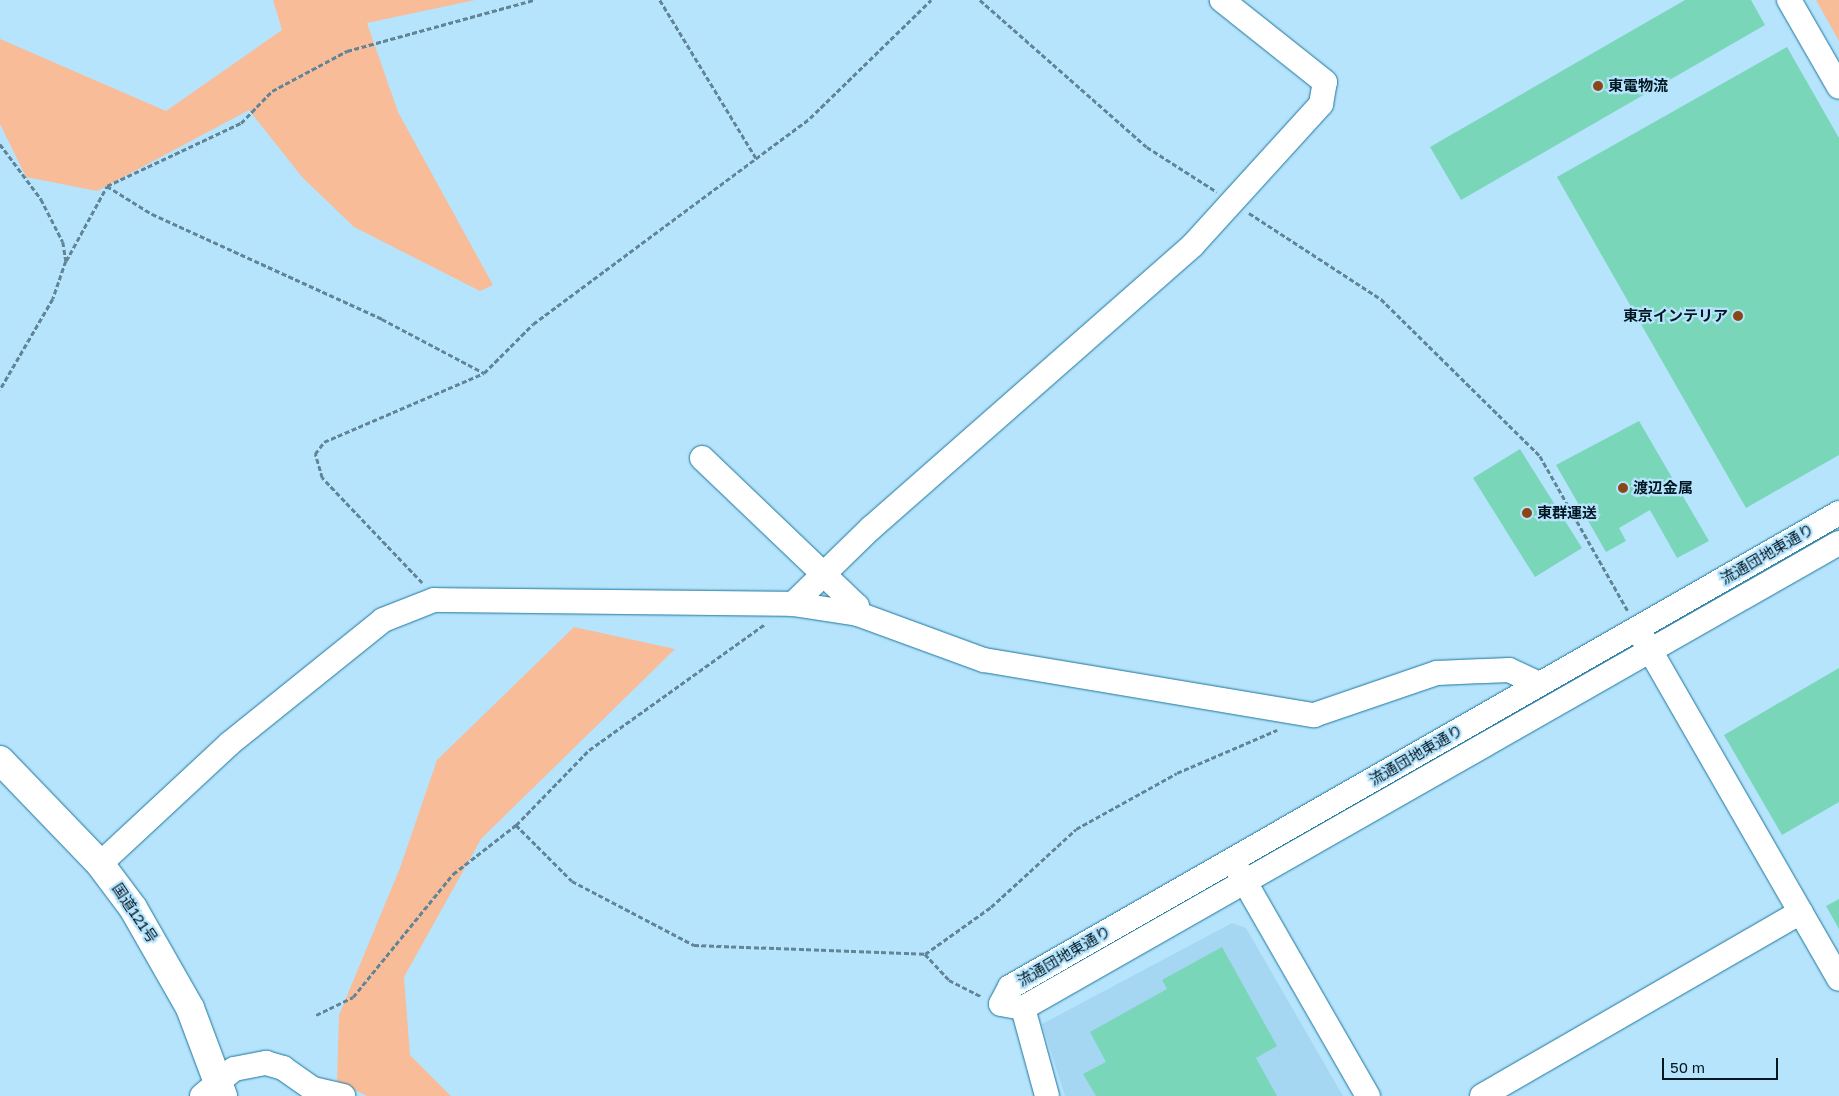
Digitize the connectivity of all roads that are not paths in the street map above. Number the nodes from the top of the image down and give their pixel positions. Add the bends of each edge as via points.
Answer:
1 (1222, 0) edge
2 (1789, 0) edge
3 (1831, 55) edge
4 (1839, 87) edge
5 (702, 458) dead end
6 (1839, 513) edge
7 (1839, 543) edge
8 (825, 575) junction
9 (793, 604) junction
10 (858, 614) junction
11 (1638, 628) junction
12 (1650, 650) junction
13 (1540, 684) junction
14 (0, 760) edge
15 (1232, 860) junction
16 (100, 864) junction
17 (1246, 883) junction
18 (1801, 912) junction
19 (1839, 979) edge
20 (1012, 1006) junction
21 (214, 1091) edge
22 (343, 1096) edge
23 (1047, 1096) edge
24 (1368, 1096) edge
25 (1482, 1096) edge

1 - 8 street via 1325,82 1321,104 1192,246 871,528
2 - 3 street
3 - 4 street
5 - 8 street
6 - 11 street, 流通団地東通り
7 - 12 street, 流通団地東通り
8 - 9 street
8 - 10 street via 856,606
9 - 10 street
9 - 16 street via 434,600 383,620 229,744
10 - 13 street via 984,660 1314,715 1437,673 1509,670
11 - 12 street
11 - 13 street, 流通団地東通り
12 - 17 street, 流通団地東通り
12 - 18 street
13 - 15 street, 流通団地東通り
14 - 16 highway, 国道121号
15 - 17 street
15 - 20 street, 流通団地東通り via 1010,987
16 - 21 highway, 国道121号 via 173,974
17 - 20 street, 流通団地東通り
17 - 24 street
18 - 19 street
18 - 25 street
20 - 23 street
21 - 22 street via 234,1068 266,1063 283,1068 313,1089

